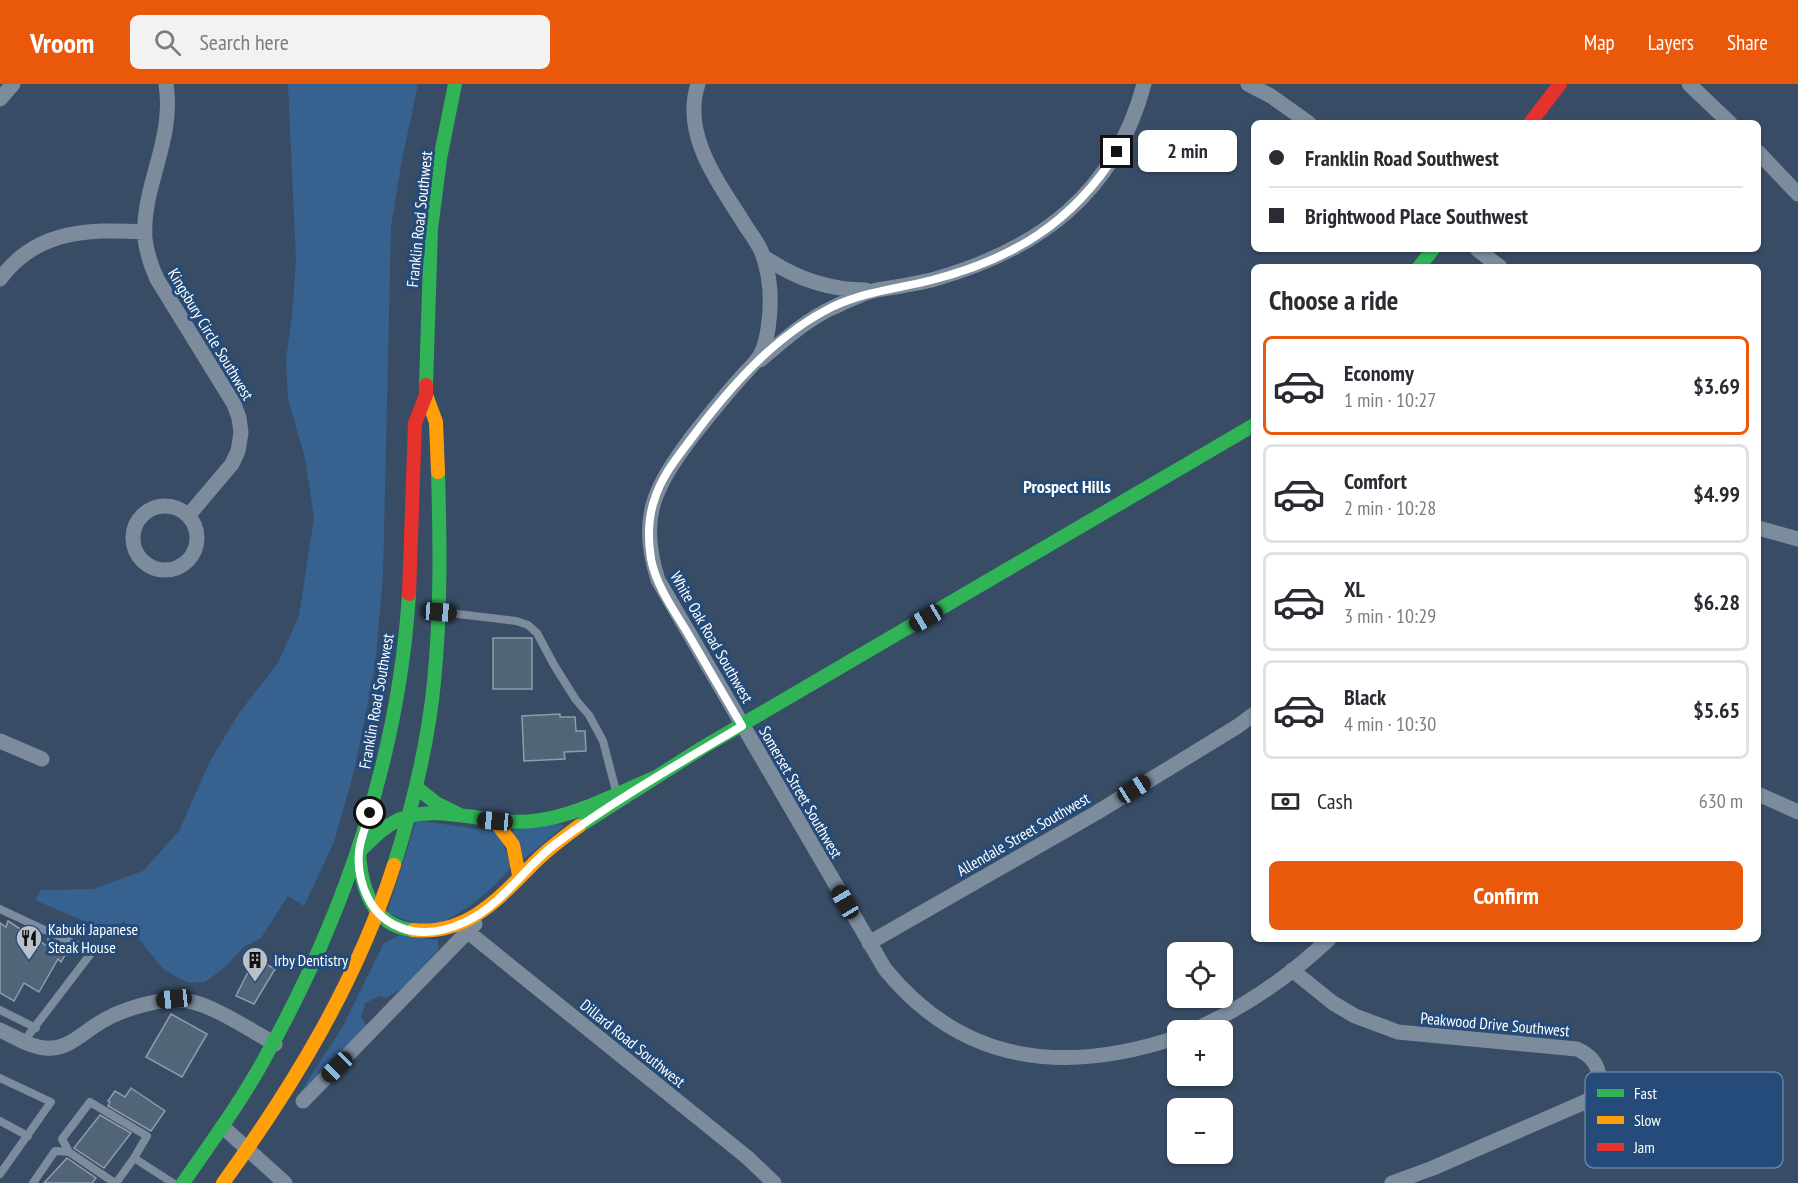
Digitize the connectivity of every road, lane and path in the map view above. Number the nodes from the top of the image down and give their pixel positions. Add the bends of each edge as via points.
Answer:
1 (13, 84) edge
2 (166, 84) edge
3 (455, 84) edge
4 (698, 84) edge
5 (1144, 84) edge
6 (1248, 84) edge
7 (1560, 84) edge
8 (1689, 84) edge
9 (0, 99) edge
10 (1305, 120) edge
11 (1532, 120) edge
12 (1727, 120) edge
13 (1761, 155) edge
14 (1798, 194) edge
15 (145, 232) junction
16 (1431, 252) edge
17 (1481, 252) edge
18 (763, 256) junction
19 (1421, 264) edge
20 (1496, 264) edge
21 (0, 279) edge
22 (875, 291) junction
23 (759, 360) junction
24 (426, 395) junction
25 (1251, 427) edge
26 (188, 516) junction
27 (1761, 529) edge
28 (1798, 539) edge
29 (439, 612) junction
30 (1251, 716) edge
31 (742, 726) junction
32 (0, 741) edge
33 (42, 759) dead end
34 (654, 778) junction
35 (416, 787) junction
36 (616, 793) junction
37 (1761, 795) edge
38 (1798, 813) edge
39 (408, 815) junction
40 (460, 815) junction
41 (495, 821) junction
42 (359, 852) junction
43 (519, 875) junction
44 (491, 906) junction
45 (0, 909) edge
46 (377, 913) junction
47 (468, 932) junction
48 (1325, 942) edge
49 (869, 943) junction
50 (1292, 970) junction
51 (0, 1010) edge
52 (1218, 1020) edge
53 (36, 1028) junction
54 (0, 1030) edge
55 (1167, 1040) edge
56 (24, 1041) junction
57 (275, 1044) junction
58 (1599, 1072) edge
59 (0, 1078) edge
60 (303, 1101) dead end
61 (1585, 1102) edge
62 (0, 1121) edge
63 (223, 1127) junction
64 (28, 1136) junction
65 (249, 1148) junction
66 (69, 1152) junction
67 (134, 1158) junction
68 (0, 1174) edge
69 (33, 1183) edge
70 (116, 1183) edge
71 (172, 1183) edge
72 (183, 1183) edge
73 (223, 1183) edge
74 (285, 1183) edge
75 (774, 1183) edge
76 (1392, 1183) edge

1 - 9 street
2 - 15 street, Kingsbury Circle Southwest via 169,117
3 - 24 main road, Franklin Road Southwest via 431,230
4 - 18 street, White Oak Road Southwest via 694,107 700,148
5 - 22 street via 1117,152 1089,191 1062,219 1021,245 973,267
6 - 10 street
7 - 11 main road
8 - 12 street
13 - 14 street
15 - 21 street via 100,230 67,234 33,249
15 - 26 street, Kingsbury Circle Southwest via 149,261 157,279 239,418 241,433 232,464
16 - 19 main road
17 - 20 street
18 - 22 street via 782,269 825,286
18 - 23 street, White Oak Road Southwest via 769,279 770,315
22 - 23 street via 825,312
23 - 31 street, White Oak Road Southwest via 738,380 665,474 649,520 651,561 658,580
24 - 29 main road, Franklin Road Southwest via 437,436
24 - 42 main road, Franklin Road Southwest via 415,423 409,589 398,686 376,794
25 - 31 main road
26 - 26 street via 162,506 141,517 133,539 141,560 156,569 183,565 197,542
27 - 28 street
29 - 35 main road, Franklin Road Southwest via 434,685
29 - 36 lane via 516,621 537,633 603,741
30 - 49 street, Allendale Street Southwest via 1096,813
31 - 34 main road
31 - 49 street, Somerset Street Southwest
32 - 33 street
34 - 36 main road
34 - 43 main road via 553,846
35 - 39 main road, Franklin Road Southwest
35 - 40 main road
36 - 41 main road via 558,816 533,821
37 - 38 street
39 - 40 main road
39 - 42 main road via 380,829
39 - 46 main road, Franklin Road Southwest
40 - 41 main road
41 - 43 main road via 513,841
42 - 46 main road via 363,887
42 - 57 main road, Franklin Road Southwest via 329,930
43 - 44 main road
44 - 46 main road via 462,924 425,932 391,925
44 - 47 street
45 - 53 lane via 92,952
46 - 65 main road, Franklin Road Southwest via 330,1016
47 - 60 street
47 - 75 street, Dillard Road Southwest
48 - 50 street
49 - 55 street, Somerset Street Southwest via 885,969 922,1009 953,1030 998,1050 1024,1055 1095,1056
50 - 52 street
50 - 58 street, Peakwood Drive Southwest via 1333,1003 1374,1025 1418,1036 1577,1049 1593,1059
51 - 53 lane
53 - 56 lane
54 - 56 street
56 - 57 street via 39,1048 63,1046 110,1017 174,999 202,1005
57 - 63 main road, Franklin Road Southwest
59 - 64 lane via 51,1102
61 - 76 street, Peakwood Drive Southwest
62 - 64 lane
63 - 65 street
63 - 72 main road, Franklin Road Southwest
64 - 68 lane
65 - 73 main road, Franklin Road Southwest
65 - 74 street
66 - 67 lane via 62,1139 90,1102 147,1136
66 - 69 lane via 55,1151
66 - 70 lane
67 - 70 lane
67 - 71 lane

